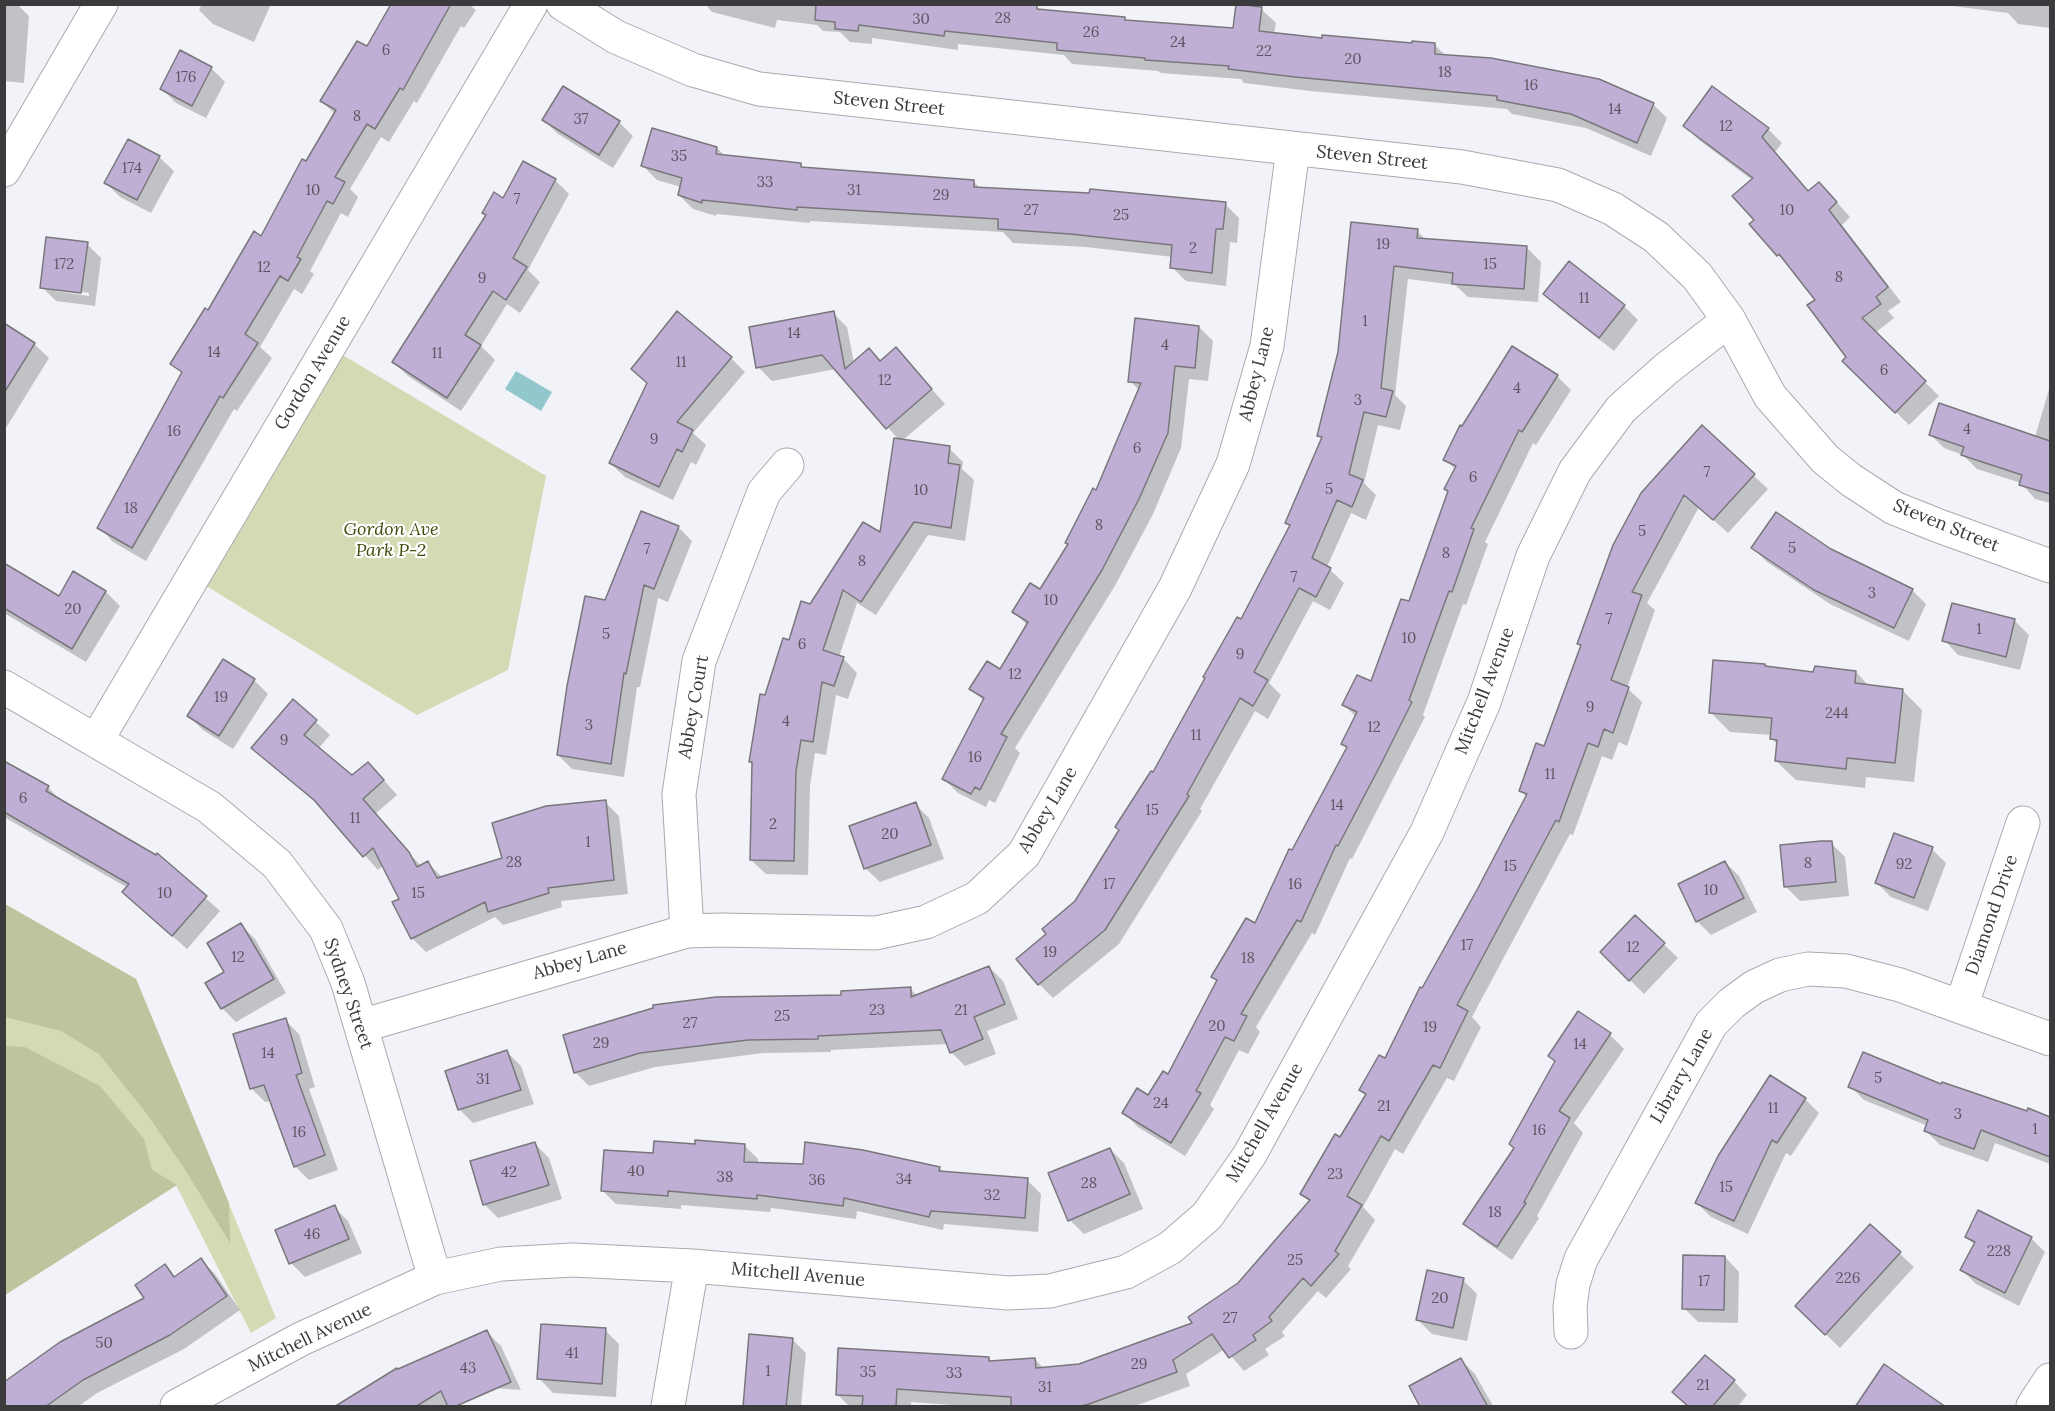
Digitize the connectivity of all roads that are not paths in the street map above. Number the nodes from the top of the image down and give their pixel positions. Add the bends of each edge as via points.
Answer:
1 (101, 4) edge
2 (531, 4) edge
3 (563, 4) edge
4 (1293, 149) junction
5 (4, 170) edge
6 (1729, 320) junction
7 (787, 465) dead end
8 (2050, 566) edge
9 (4, 687) edge
10 (96, 741) junction
11 (2023, 823) dead end
12 (687, 931) junction
13 (1961, 1007) junction
14 (361, 1026) junction
15 (2050, 1039) edge
16 (692, 1266) junction
17 (435, 1278) junction
18 (1572, 1332) dead end
19 (2050, 1380) edge
20 (177, 1407) edge
21 (668, 1407) edge
22 (2033, 1407) edge

1 - 5 street
2 - 10 street, Gordon Avenue
3 - 4 street, Steven Street via 616,37 683,66 759,89
4 - 6 street, Steven Street via 1462,167 1558,185 1613,209 1656,237 1697,276
4 - 12 street, Abbey Lane via 1267,346 1233,464 1174,588 1024,854 977,898 926,922 876,933
6 - 8 street, Steven Street via 1770,396 1825,459 1851,480 1894,508
6 - 16 street, Mitchell Avenue via 1621,409 1575,471 1533,556 1484,702 1427,832 1249,1156 1207,1216 1170,1248 1126,1272 1050,1291 1008,1293
7 - 12 street, Abbey Court via 764,492 699,661 679,794
9 - 10 street, Sydney Street
10 - 14 street, Sydney Street via 209,807 277,864 326,929
11 - 13 street, Diamond Drive
12 - 14 street, Abbey Lane
13 - 15 street, Library Lane
13 - 18 street, Library Lane via 1846,971 1808,969 1779,975 1732,1003 1699,1043 1581,1259 1570,1307
14 - 17 street, Sydney Street
16 - 17 street, Mitchell Avenue via 573,1260 501,1264
16 - 21 street
17 - 20 street, Mitchell Avenue via 301,1339
19 - 22 street

